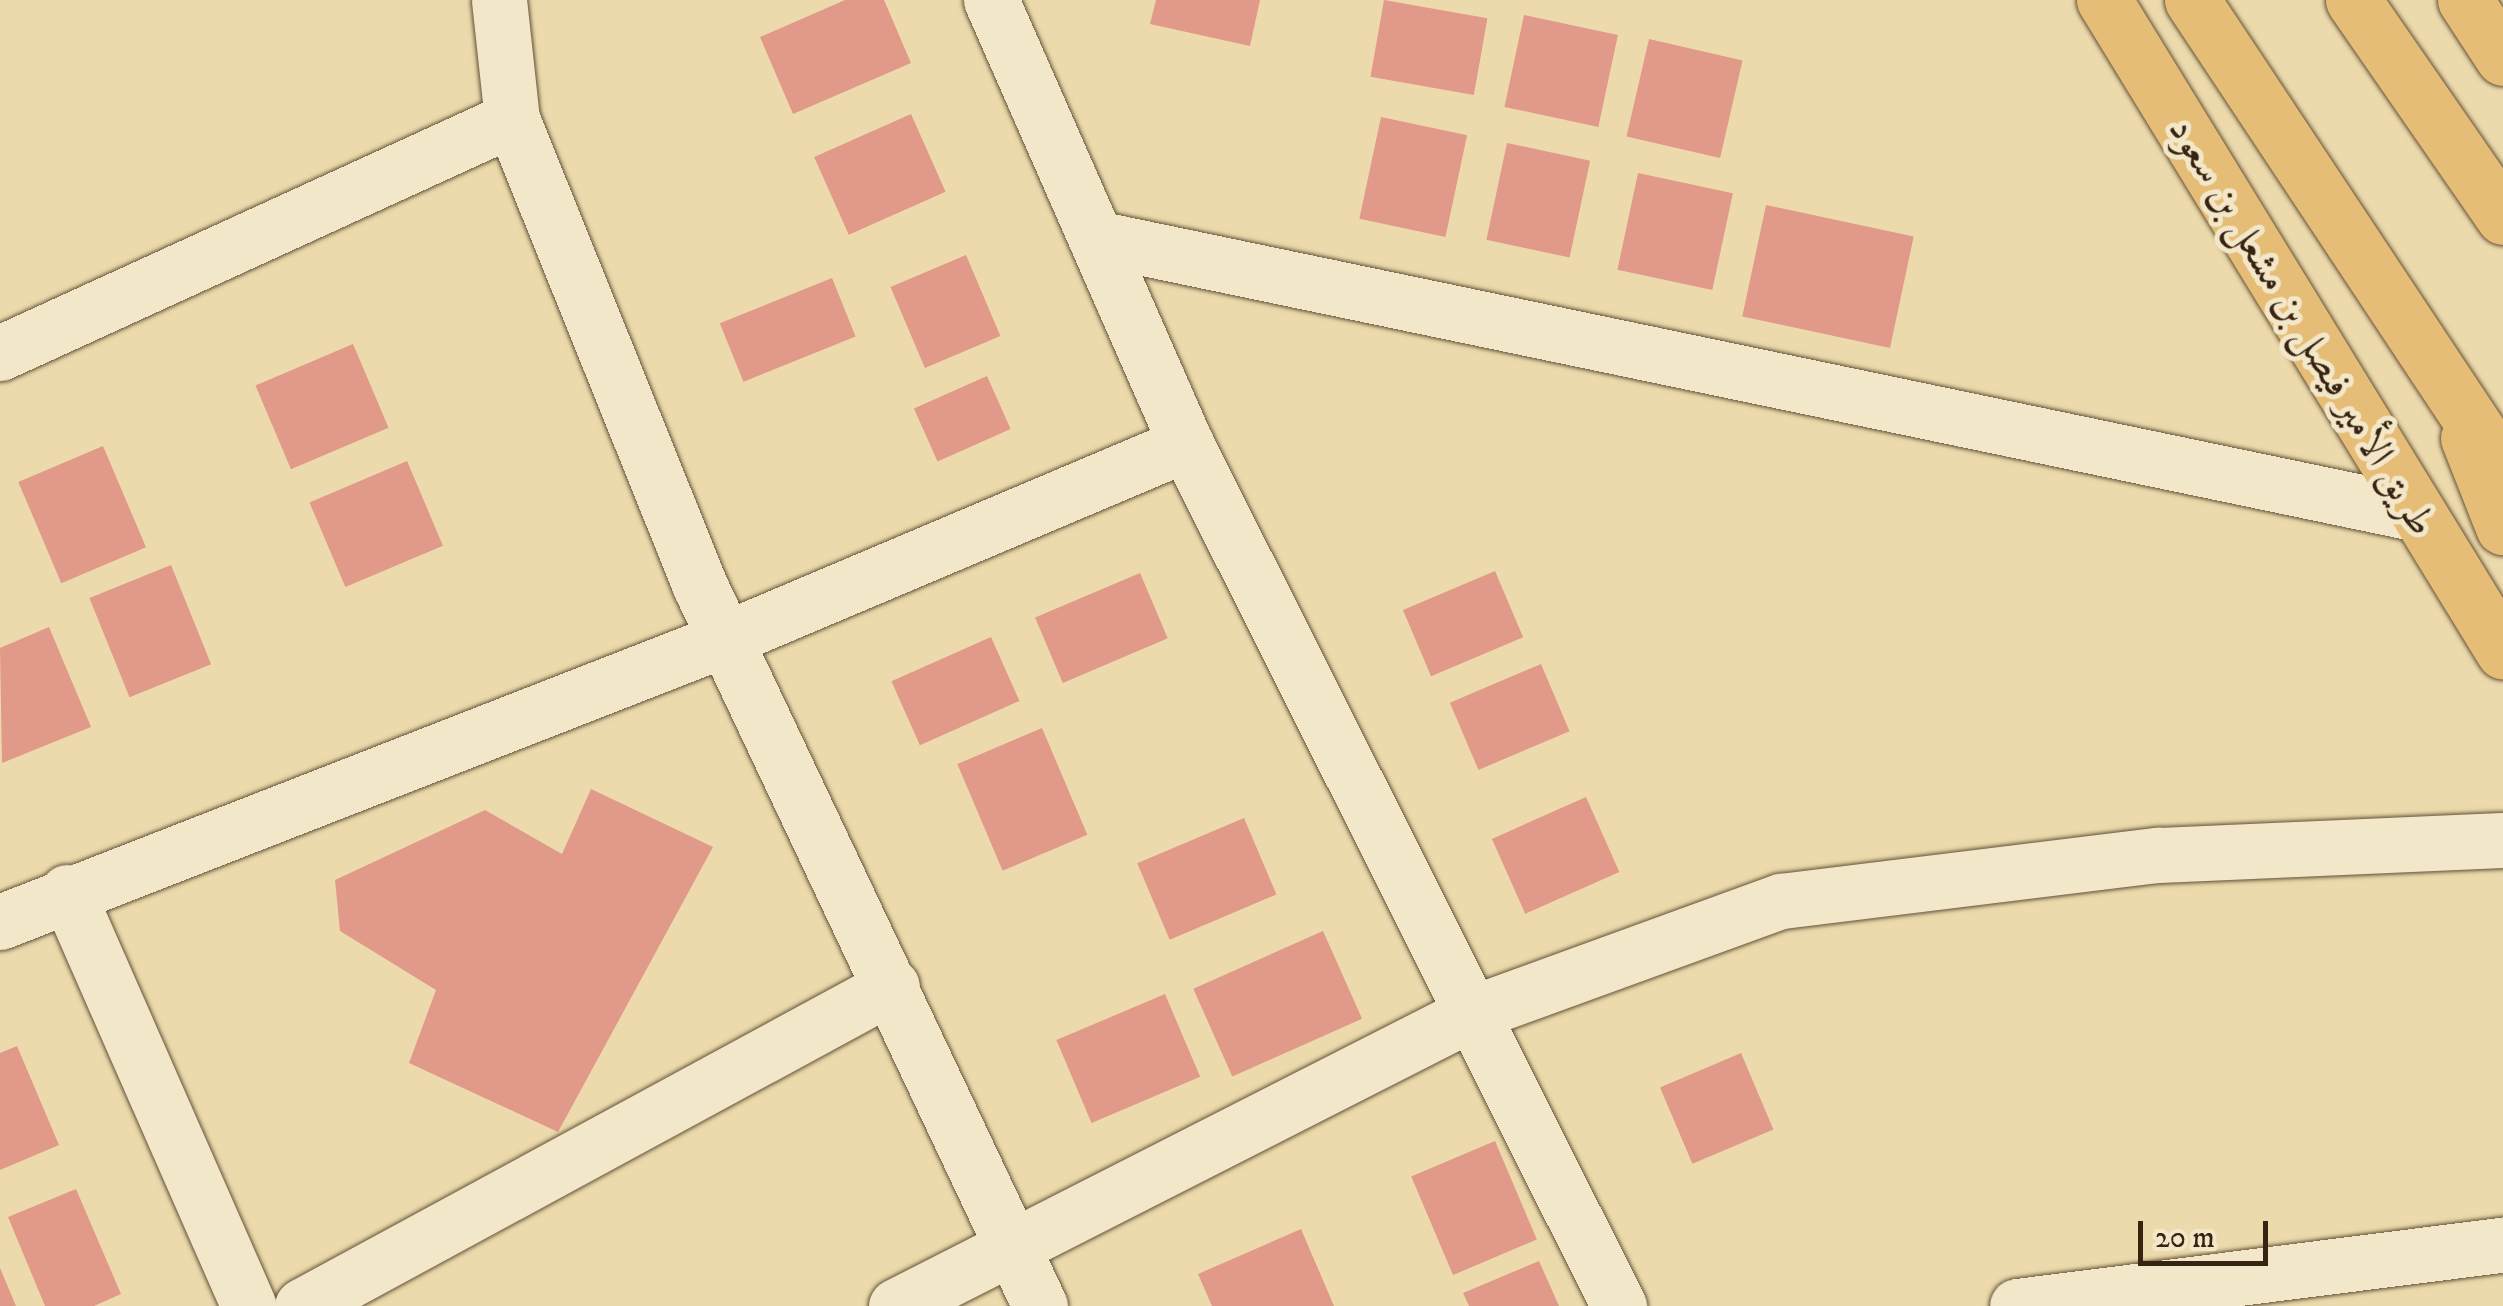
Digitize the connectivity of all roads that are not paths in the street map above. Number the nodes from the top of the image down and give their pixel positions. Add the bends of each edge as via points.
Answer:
1 (498, 0) edge
2 (992, 0) edge
3 (2104, 0) edge
4 (2192, 0) edge
5 (2353, 0) edge
6 (2465, 0) edge
7 (2503, 58) edge
8 (512, 119) junction
9 (2503, 218) edge
10 (1096, 238) junction
11 (0, 353) edge
12 (2444, 379) junction
13 (1186, 444) junction
14 (2503, 469) edge
15 (2410, 512) junction
16 (2503, 526) edge
17 (726, 639) junction
18 (2503, 651) edge
19 (2503, 840) edge
20 (67, 892) junction
21 (0, 922) edge
22 (892, 986) junction
23 (1470, 1014) junction
24 (1015, 1243) junction
25 (2503, 1245) edge
26 (2024, 1305) edge
27 (250, 1306) edge
28 (302, 1306) edge
29 (896, 1306) edge
30 (1040, 1306) edge
31 (1619, 1306) edge

1 - 8 street
2 - 10 street
3 - 15 main road, طريق الأمير فيصل بن مشعل بن سعود
4 - 12 main road, طريق الأمير فيصل بن مشعل بن سعود
5 - 9 main road
6 - 7 main road
8 - 11 street
8 - 17 street
10 - 13 street
10 - 15 street
12 - 14 main road, طريق الأمير فيصل بن مشعل بن سعود
12 - 16 main road
13 - 17 street
13 - 23 street
15 - 18 main road, طريق الأمير فيصل بن مشعل بن سعود
17 - 20 street
17 - 22 street
19 - 23 street via 2158,855 1781,902
20 - 21 street
20 - 27 street
22 - 24 street
22 - 28 street
23 - 24 street
23 - 31 street
24 - 29 street
24 - 30 street
25 - 26 street

